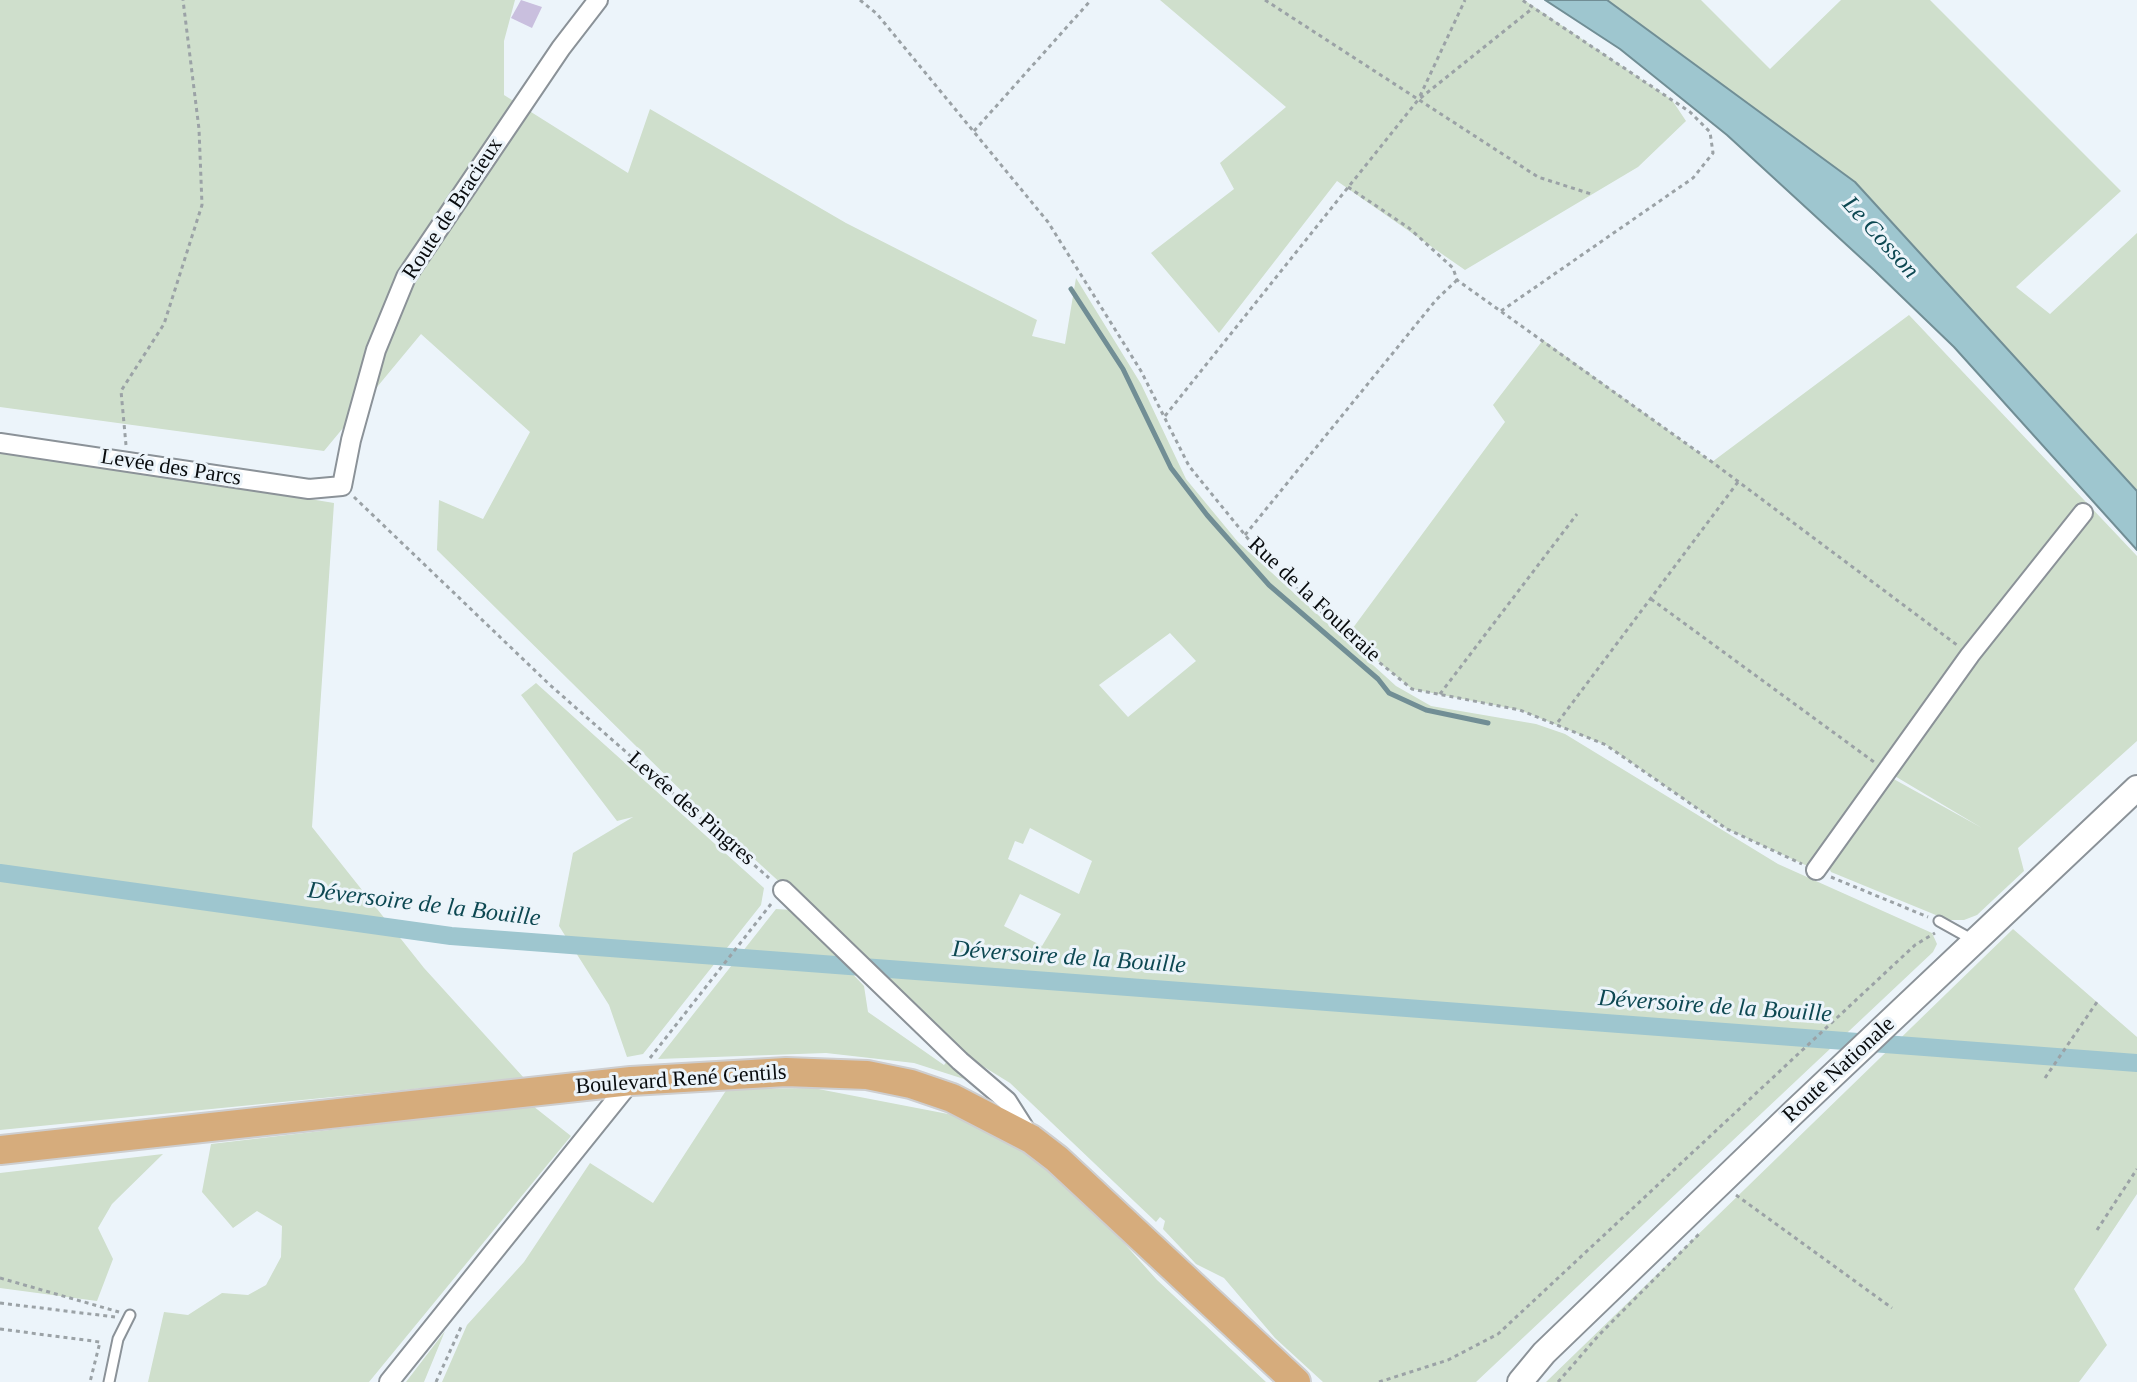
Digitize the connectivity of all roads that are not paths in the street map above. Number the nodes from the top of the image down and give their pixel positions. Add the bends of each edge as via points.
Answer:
1 (598, 0) edge
2 (0, 443) edge
3 (342, 486) joint
4 (2083, 513) dead end
5 (2137, 788) edge
6 (1816, 870) road end
7 (783, 890) road end
8 (1943, 923) road end
9 (1976, 941) junction
10 (631, 1081) junction
11 (1031, 1139) junction
12 (0, 1150) edge
13 (130, 1315) road end
14 (1544, 1353) junction
15 (1268, 1357) junction
16 (109, 1382) edge
17 (389, 1382) edge
18 (1289, 1382) edge
19 (1296, 1382) edge
20 (1503, 1382) edge
21 (1520, 1382) edge

1 - 3 street, Route de Bracieux via 406,277 376,350
2 - 3 street, Levée des Parcs via 309,489
4 - 6 street via 1970,655
5 - 9 main road, Route Nationale
7 - 11 street via 1007,1101
8 - 9 lane
9 - 14 main road, Route Nationale
10 - 11 main road, Boulevard René Gentils via 786,1072 867,1075 952,1098
10 - 12 main road, Boulevard René Gentils
10 - 17 street
11 - 15 main road, Boulevard René Gentils
13 - 16 lane via 118,1339
14 - 20 main road, Route Nationale
14 - 21 main road, Route Nationale
15 - 18 main road, Boulevard René Gentils
15 - 19 main road, Boulevard René Gentils

